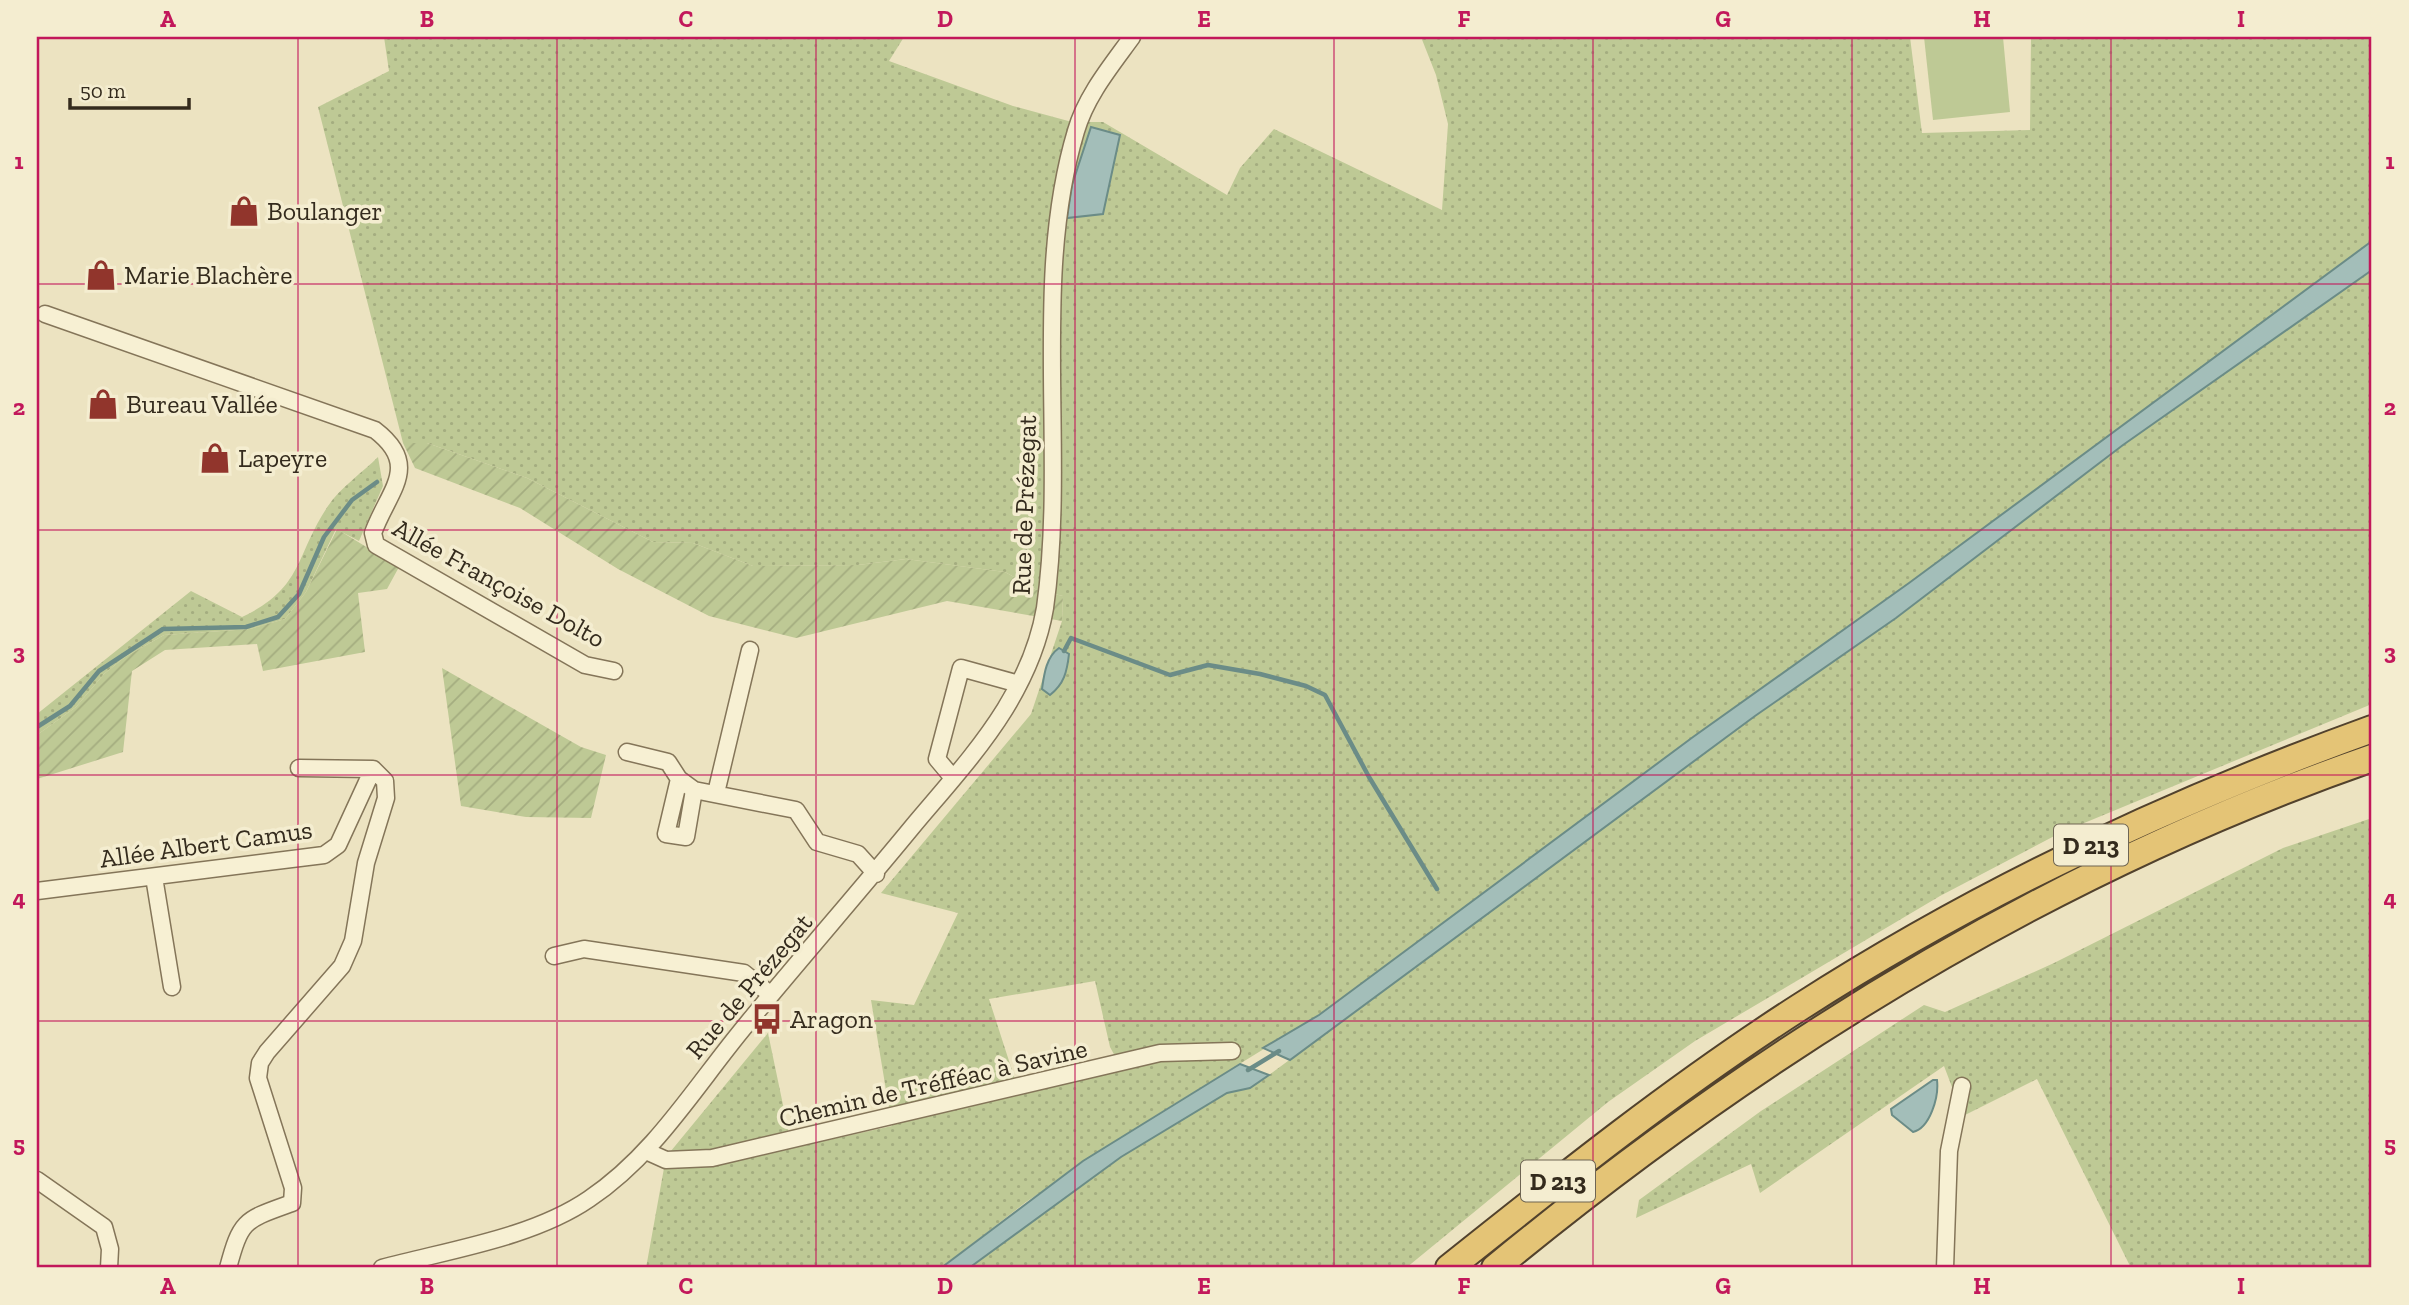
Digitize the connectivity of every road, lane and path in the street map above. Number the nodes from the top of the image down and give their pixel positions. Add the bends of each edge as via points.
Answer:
1 (1132, 37) edge
2 (45, 313) dead end
3 (750, 650) dead end
4 (614, 671) dead end
5 (1020, 684) junction
6 (2372, 729) edge
7 (627, 752) dead end
8 (2372, 758) edge
9 (299, 768) dead end
10 (373, 769) junction
11 (953, 778) junction
12 (679, 779) junction
13 (694, 790) junction
14 (716, 793) junction
15 (876, 874) junction
16 (154, 877) junction
17 (37, 891) edge
18 (554, 956) dead end
19 (172, 987) dead end
20 (771, 995) junction
21 (1232, 1051) dead end
22 (1962, 1086) dead end
23 (1643, 1150) junction
24 (646, 1151) junction
25 (37, 1180) edge
26 (109, 1268) edge
27 (228, 1268) edge
28 (382, 1268) edge
29 (1449, 1268) edge
30 (1495, 1268) edge
31 (1516, 1268) edge
32 (1945, 1268) edge

1 - 5 street, Rue de Prézegat via 1099,83 1077,128 1065,181 1055,276 1052,531 1044,610
2 - 4 street, Allée Françoise Dolto via 375,430 390,442 401,462 395,491 373,533 376,545 585,665
3 - 14 street
5 - 11 street, Rue de Prézegat
5 - 11 street via 961,668 937,759
6 - 29 highway, D 213 via 2250,774 2104,839 2006,888 1825,991 1645,1113
7 - 12 street via 668,762
8 - 23 highway, D 213 via 2130,858 1975,937 1772,1059
9 - 10 street
10 - 16 street, Allée Albert Camus via 332,851 324,855
10 - 27 street via 385,781 386,798 366,863 353,941 342,966 258,1068 257,1078 293,1188 292,1203 240,1228
11 - 15 street, Rue de Prézegat
12 - 13 street
12 - 13 street via 666,834 686,837
13 - 14 street
14 - 15 street via 796,810 817,842 858,853
15 - 20 street, Rue de Prézegat
16 - 17 street, Allée Albert Camus
16 - 19 street
18 - 20 street via 584,949 744,973
20 - 24 street, Rue de Prézegat
21 - 24 street, Chemin de Tréfféac à Savine via 1160,1054 712,1158 666,1160
22 - 32 street via 1949,1151
23 - 30 highway, D 213
23 - 31 highway via 1618,1184
24 - 28 street, Rue de Prézegat via 618,1179 539,1226
25 - 26 street via 104,1227

